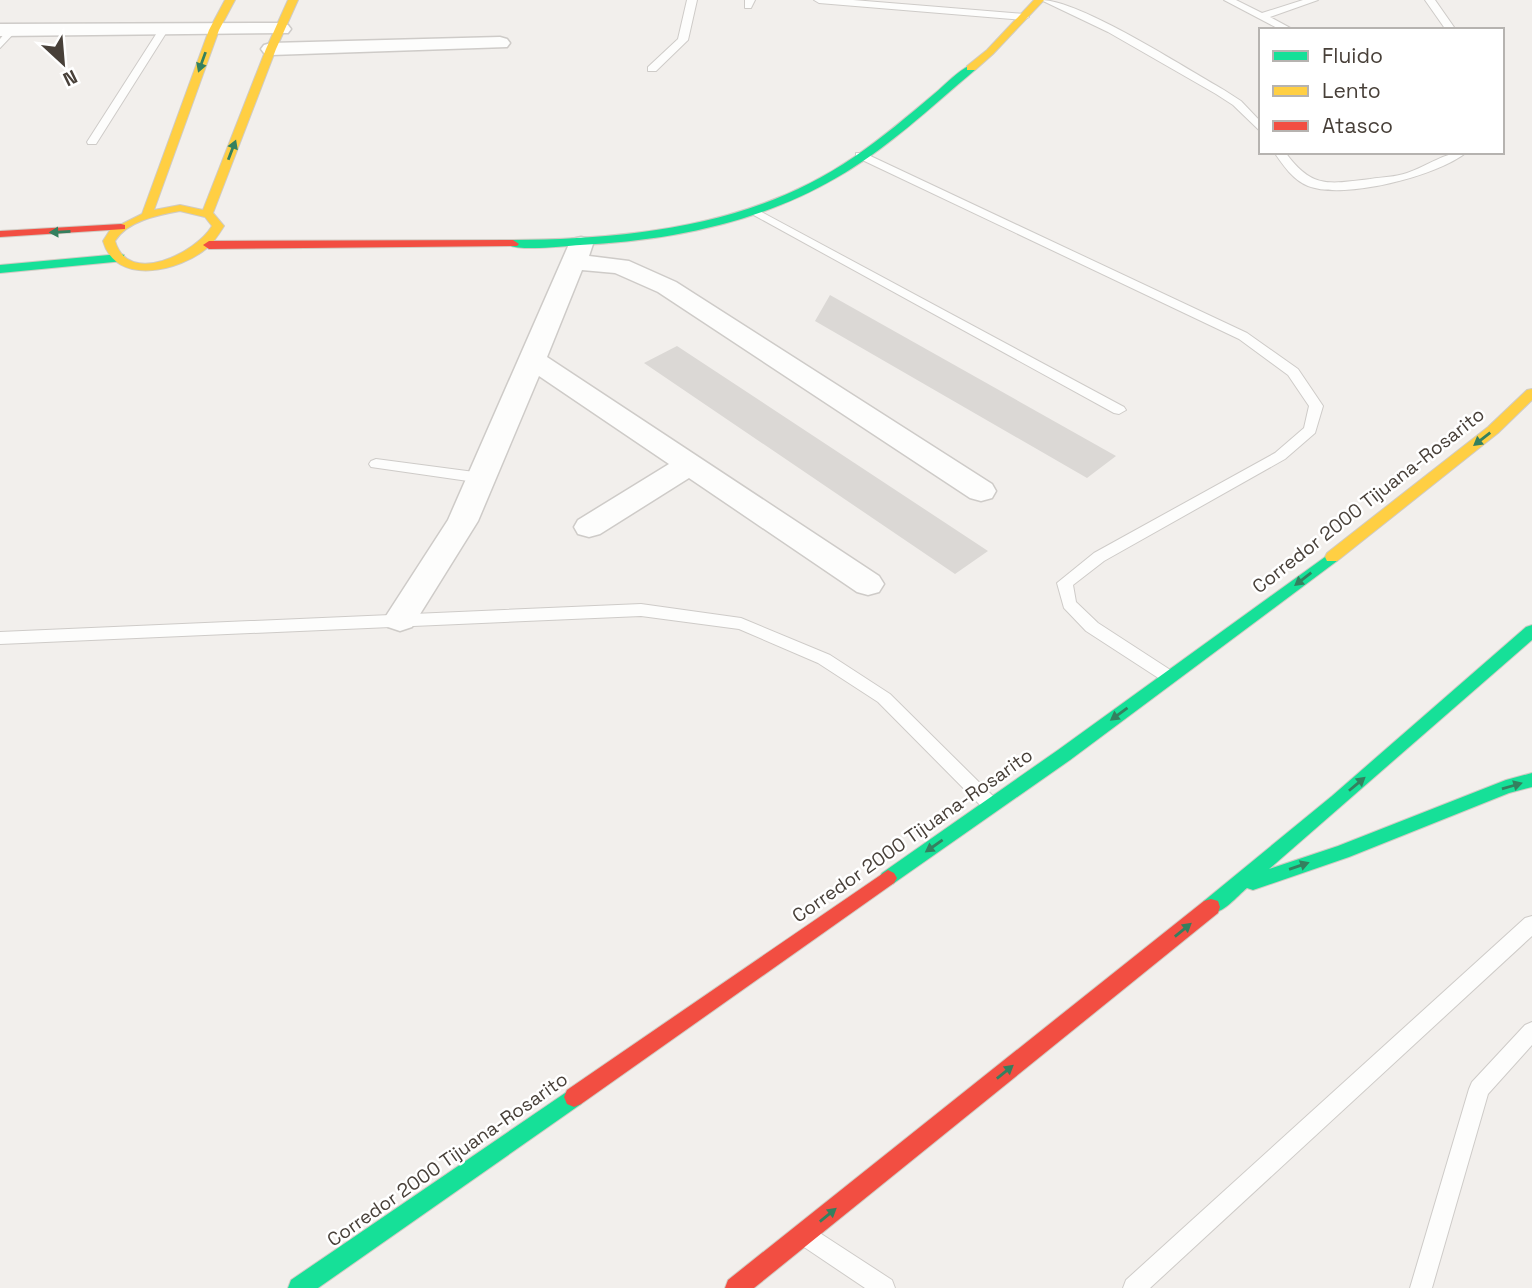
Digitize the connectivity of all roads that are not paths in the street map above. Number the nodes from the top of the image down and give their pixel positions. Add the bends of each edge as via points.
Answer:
1 (230, 0) edge
2 (293, 0) edge
3 (692, 0) edge
4 (819, 0) edge
5 (1040, 0) edge
6 (1046, 0) edge
7 (1229, 0) edge
8 (1313, 0) edge
9 (1430, 0) edge
10 (1262, 16) junction
11 (1024, 17) junction
12 (1285, 28) edge
13 (1450, 28) edge
14 (281, 29) junction
15 (163, 30) junction
16 (214, 30) junction
17 (4, 35) edge
18 (500, 43) dead end
19 (271, 49) junction
20 (652, 69) dead end
21 (1259, 127) edge
22 (92, 142) dead end
23 (1280, 154) edge
24 (1458, 154) edge
25 (860, 155) junction
26 (754, 211) junction
27 (147, 213) junction
28 (207, 214) junction
29 (121, 227) junction
30 (0, 234) edge
31 (209, 245) junction
32 (578, 253) junction
33 (120, 258) junction
34 (0, 269) edge
35 (533, 359) junction
36 (1532, 393) edge
37 (1119, 410) dead end
38 (376, 464) dead end
39 (690, 464) junction
40 (482, 478) junction
41 (981, 491) dead end
42 (589, 527) dead end
43 (868, 584) dead end
44 (400, 620) junction
45 (1532, 631) edge
46 (0, 638) edge
47 (1169, 677) junction
48 (1532, 780) edge
49 (991, 806) junction
50 (1235, 888) junction
51 (1532, 923) edge
52 (1532, 1031) edge
53 (804, 1234) junction
54 (299, 1288) edge
55 (737, 1288) edge
56 (884, 1288) edge
57 (1134, 1288) edge
58 (1421, 1288) edge

1 - 16 main road
2 - 14 main road
3 - 20 lane via 683,40
4 - 11 lane
5 - 11 main road
6 - 21 lane via 1111,30 1220,92
7 - 10 lane
8 - 10 lane
9 - 13 lane
10 - 12 lane
11 - 25 main road via 950,87
14 - 16 street
14 - 19 main road
15 - 16 street
15 - 17 street
15 - 22 lane
16 -> 27 main road
18 - 19 street
28 -> 19 main road
23 - 24 lane via 1306,182 1332,187 1408,177
25 - 26 main road via 804,191
25 - 47 lane via 1243,336 1293,372 1315,406 1310,430 1280,456 1099,557 1065,583 1069,604 1092,628
26 - 32 main road
26 - 37 lane
27 - 28 main road via 180,208
27 - 29 main road
28 - 31 main road via 218,228
29 -> 30 main road
29 - 33 main road via 110,244
31 - 32 main road
31 - 33 main road via 182,260 165,263 133,263
32 - 35 street
32 - 41 street via 667,287
33 - 34 main road
35 - 39 street
35 - 40 street
36 -> 47 main road, Corredor 2000 Tijuana-Rosarito via 1493,430 1307,576
38 - 40 lane
39 - 42 street
39 - 43 street
40 - 44 street via 463,521
44 - 46 lane
44 - 49 lane via 641,610 741,624 824,659 884,698
50 -> 45 main road
47 -> 49 main road, Corredor 2000 Tijuana-Rosarito
50 -> 48 main road
49 -> 54 main road, Corredor 2000 Tijuana-Rosarito
53 -> 50 main road
51 - 57 lane
52 - 58 lane via 1479,1089
53 - 55 main road
53 - 56 lane

